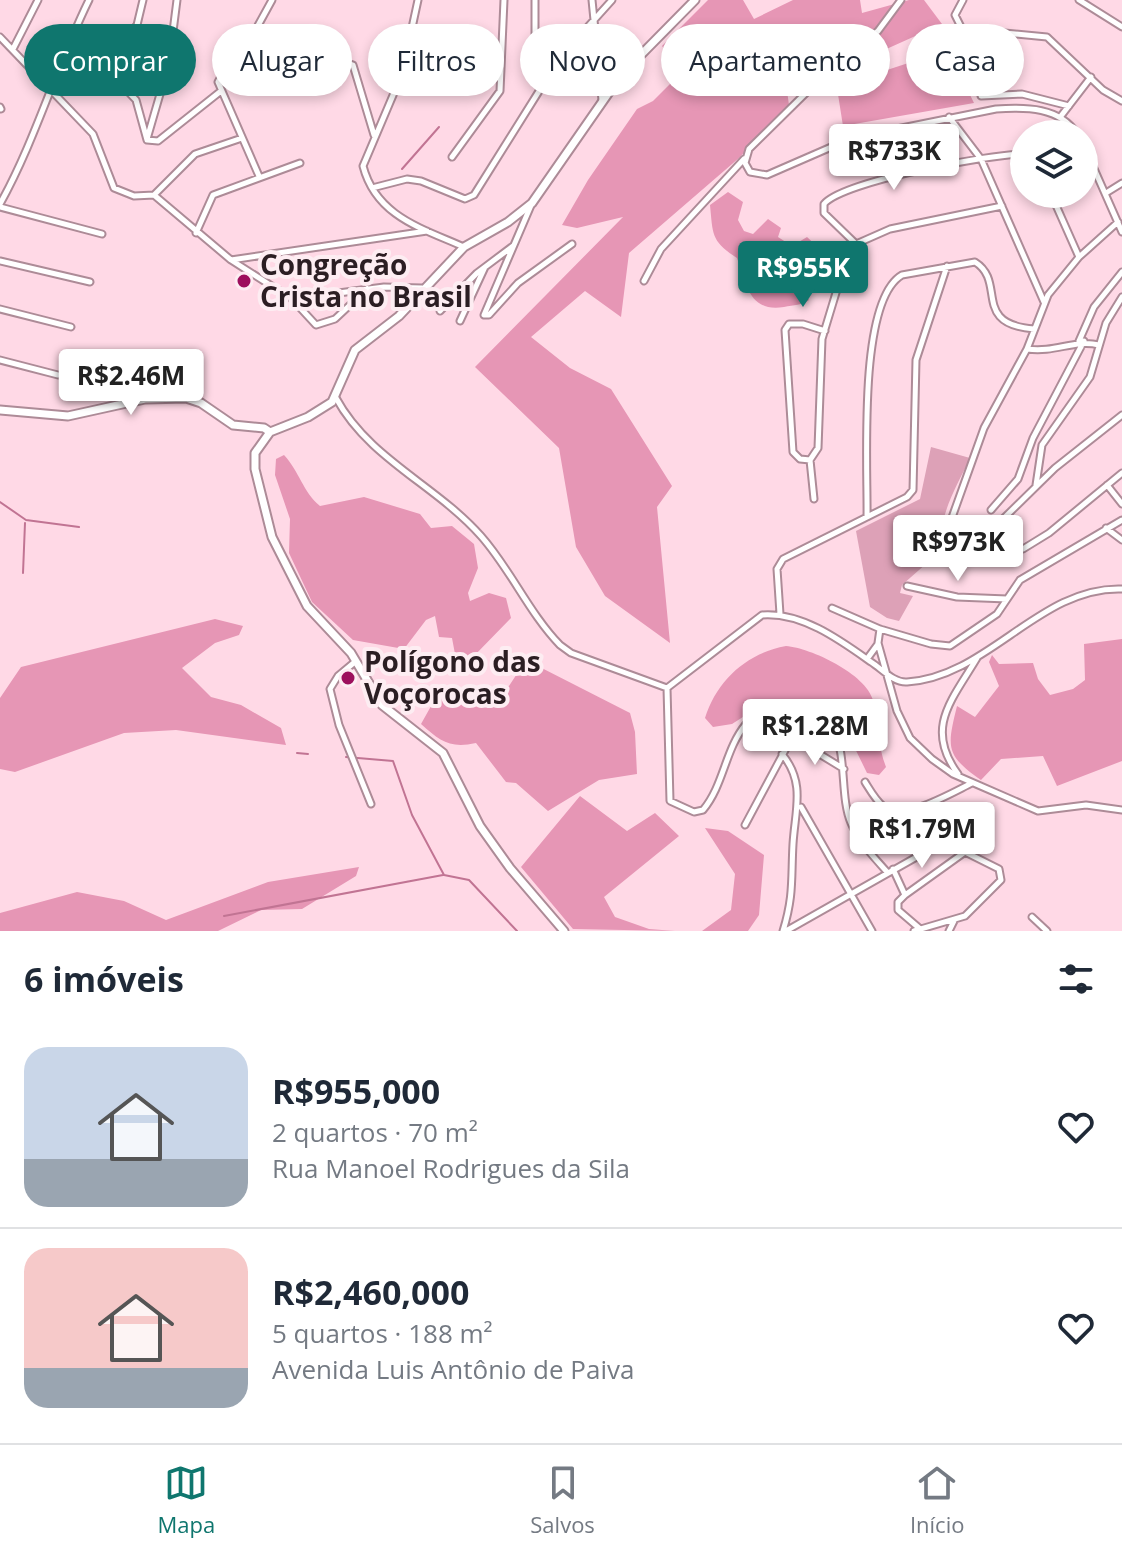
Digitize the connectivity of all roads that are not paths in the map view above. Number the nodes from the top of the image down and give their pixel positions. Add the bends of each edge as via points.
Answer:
1 (38, 0) edge
2 (89, 0) edge
3 (143, 0) edge
4 (177, 0) edge
5 (272, 0) edge
6 (418, 0) edge
7 (504, 0) edge
8 (535, 0) edge
9 (592, 0) edge
10 (612, 0) edge
11 (695, 0) edge
12 (901, 0) edge
13 (963, 0) edge
14 (1079, 0) edge
15 (594, 21) junction
16 (78, 24) edge
17 (258, 24) edge
18 (535, 24) edge
19 (592, 24) edge
20 (960, 24) edge
21 (1122, 27) edge
22 (1024, 34) edge
23 (0, 37) edge
24 (13, 49) junction
25 (24, 62) edge
26 (352, 65) edge
27 (1091, 77) junction
28 (1024, 95) edge
29 (47, 96) edge
30 (55, 96) edge
31 (215, 96) edge
32 (223, 96) edge
33 (536, 96) edge
34 (602, 100) junction
35 (1122, 101) edge
36 (1069, 106) junction
37 (1061, 116) junction
38 (949, 117) junction
39 (1065, 120) edge
40 (374, 135) junction
41 (242, 138) junction
42 (147, 140) junction
43 (1010, 156) edge
44 (452, 157) dead end
45 (744, 158) junction
46 (981, 159) junction
47 (300, 163) dead end
48 (259, 176) junction
49 (1098, 176) edge
50 (1122, 183) edge
51 (372, 188) junction
52 (1106, 193) junction
53 (154, 195) junction
54 (2, 197) edge
55 (532, 203) junction
56 (0, 206) edge
57 (1002, 206) junction
58 (1057, 208) edge
59 (508, 222) junction
60 (1118, 222) junction
61 (521, 230) junction
62 (428, 231) junction
63 (1122, 232) edge
64 (196, 233) junction
65 (102, 234) dead end
66 (572, 244) dead end
67 (856, 244) junction
68 (513, 246) junction
69 (464, 247) junction
70 (1079, 257) junction
71 (231, 260) junction
72 (0, 261) edge
73 (947, 266) junction
74 (485, 267) junction
75 (1122, 272) edge
76 (644, 281) dead end
77 (90, 282) dead end
78 (422, 288) junction
79 (367, 289) junction
80 (1122, 297) edge
81 (292, 299) junction
82 (1044, 303) junction
83 (0, 309) edge
84 (440, 311) dead end
85 (460, 321) dead end
86 (71, 327) dead end
87 (1034, 329) junction
88 (825, 331) junction
89 (1081, 341) junction
90 (1099, 345) junction
91 (1027, 349) junction
92 (0, 360) edge
93 (58, 375) dead end
94 (336, 398) junction
95 (0, 410) edge
96 (1122, 415) edge
97 (270, 432) junction
98 (1039, 459) junction
99 (810, 460) junction
100 (1055, 468) junction
101 (1122, 473) edge
102 (1036, 485) junction
103 (1107, 485) junction
104 (814, 499) dead end
105 (1122, 504) edge
106 (991, 510) dead end
107 (867, 517) junction
108 (1122, 520) edge
109 (1106, 528) junction
110 (1122, 540) edge
111 (956, 544) junction
112 (907, 586) dead end
113 (1122, 589) edge
114 (1007, 599) junction
115 (832, 608) dead end
116 (780, 614) junction
117 (880, 629) junction
118 (878, 643) junction
119 (977, 657) junction
120 (867, 659) junction
121 (357, 661) junction
122 (889, 674) junction
123 (667, 688) junction
124 (782, 754) junction
125 (845, 770) junction
126 (959, 776) junction
127 (865, 782) dead end
128 (973, 783) junction
129 (371, 804) dead end
130 (800, 805) junction
131 (917, 808) junction
132 (1122, 810) edge
133 (745, 825) dead end
134 (943, 842) dead end
135 (965, 852) junction
136 (890, 871) junction
137 (849, 895) junction
138 (905, 895) junction
139 (1032, 917) dead end
140 (954, 920) junction
141 (799, 923) junction
142 (917, 930) edge
143 (564, 931) edge
144 (785, 931) edge
145 (797, 931) edge
146 (872, 931) edge
147 (949, 931) edge
148 (1047, 931) edge

1 - 24 street
2 - 16 street
3 - 42 street via 137,25 109,65 136,100
4 - 42 street via 169,63
5 - 17 street
6 - 40 street via 402,74
7 - 44 street via 500,91
8 - 18 street
9 - 15 street
10 - 15 street
11 - 34 street via 637,56
12 - 45 street via 878,31 815,84
13 - 20 street via 955,15
14 - 21 street
15 - 19 street
15 - 34 street
22 - 27 street via 1042,35
23 - 24 street
24 - 25 street
26 - 40 street
27 - 35 street
27 - 36 street
28 - 36 street
29 - 54 street via 35,135
30 - 53 street via 93,134 114,188 134,196
31 - 42 street via 158,141
32 - 41 street
33 - 51 street via 474,195 465,199 431,183 407,179
34 - 55 street
36 - 37 street
37 - 38 street via 1018,108
37 - 39 street
38 - 45 street via 852,138 767,175 750,172
38 - 46 street
40 - 51 street via 363,166
41 - 48 street
41 - 53 street via 195,154
43 - 46 street
45 - 76 street via 661,249
46 - 57 street
46 - 67 street via 851,188 828,199 824,213
47 - 48 street
48 - 64 street via 213,195
49 - 52 street
50 - 52 street
51 - 62 street via 395,216
52 - 60 street
53 - 64 street
54 - 56 street
55 - 59 street
55 - 61 street
56 - 65 street
57 - 67 street via 890,229
57 - 82 street
58 - 70 street
59 - 61 street
59 - 69 street
60 - 63 street
60 - 70 street
61 - 68 street
62 - 69 street
62 - 71 street
64 - 71 street
66 - 68 street via 518,283 489,315 483,313
67 - 88 street
68 - 74 street
69 - 78 street
70 - 82 street
71 - 81 street
72 - 77 street
73 - 87 street via 979,264 1000,318
73 - 107 street via 916,360 913,490
73 - 107 street via 902,275 886,292 868,365
74 - 84 street
74 - 85 street
75 - 89 street via 1094,307
78 - 79 street
78 - 94 street via 399,316 350,356
79 - 81 street
79 - 81 street via 351,307 320,325
80 - 90 street
82 - 87 street
83 - 86 street
87 - 91 street
88 - 99 street via 818,448
88 - 99 street via 803,324 787,326 793,452
89 - 90 street
89 - 91 street via 1065,349
89 - 106 street via 1018,479
90 - 98 street via 1090,377 1046,438
91 - 111 street via 984,428 945,528 946,539
92 - 93 street
94 - 97 street via 308,417
94 - 123 street via 365,441 481,536 560,645
95 - 97 street via 68,416 145,399 186,398 233,425
96 - 100 street
97 - 121 street via 258,443 254,461 272,537 307,606
98 - 100 street
98 - 102 street
99 - 104 street
100 - 102 street
101 - 103 street
102 - 111 street via 1003,519
103 - 105 street
103 - 111 street via 1023,549
107 - 116 street via 783,559 777,569
108 - 109 street
109 - 110 street
109 - 114 street via 1020,580
112 - 114 street via 957,597
113 - 119 street via 1074,599
114 - 117 street via 990,621 946,647
115 - 117 street
116 - 120 street via 797,618
116 - 123 street via 762,615
117 - 118 street
118 - 120 street
118 - 122 street
119 - 122 street via 926,680 901,683
119 - 126 street via 940,731 942,748
120 - 122 street
121 - 129 street via 330,689
121 - 143 street via 382,705 443,753 480,826
122 - 126 street via 910,738
123 - 125 street via 667,797 683,809 699,812 706,807 732,746 747,723 765,710 790,706 817,714 839,740
124 - 125 street via 794,741
124 - 130 street via 793,769
124 - 133 street
125 - 136 street via 851,823
126 - 128 street
127 - 131 street via 889,811
128 - 131 street
128 - 132 street via 1038,811 1086,805
130 - 137 street
130 - 144 street via 793,899
131 - 135 street via 929,818 951,819 964,827 969,839
134 - 136 street
135 - 138 street
135 - 140 street via 1003,875 972,912
136 - 137 street
136 - 138 street
137 - 141 street
137 - 146 street
138 - 142 street via 897,908
139 - 148 street
140 - 142 street
140 - 147 street
141 - 144 street
141 - 145 street

